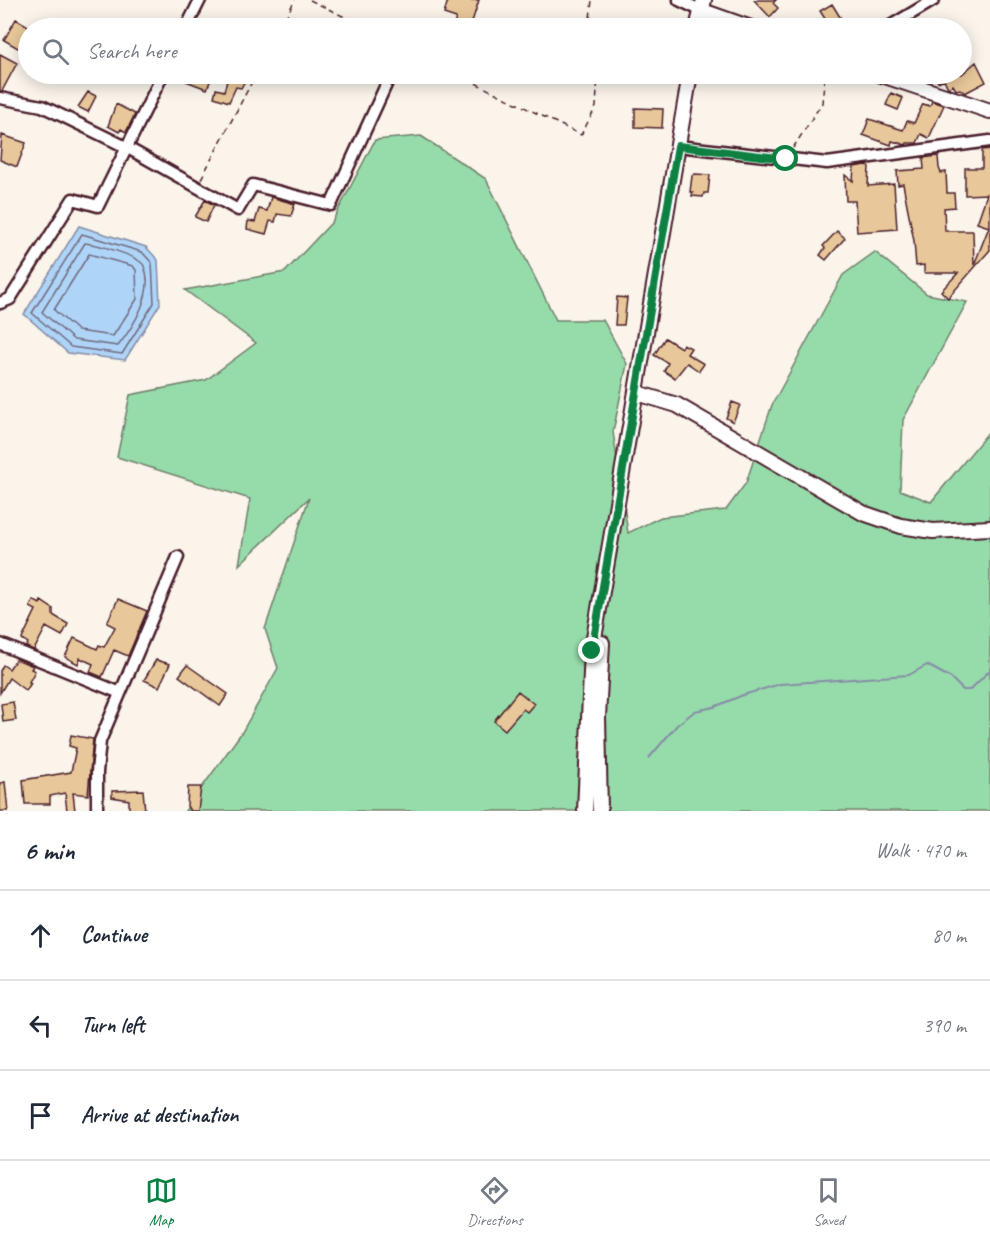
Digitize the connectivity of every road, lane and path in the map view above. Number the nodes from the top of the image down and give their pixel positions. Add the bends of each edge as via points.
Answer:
1 (200, 0) edge
2 (295, 0) edge
3 (310, 0) edge
4 (592, 0) edge
5 (679, 0) edge
6 (934, 0) edge
7 (702, 5) edge
8 (191, 18) edge
9 (285, 18) edge
10 (347, 18) edge
11 (591, 18) edge
12 (730, 18) edge
13 (904, 18) edge
14 (158, 84) edge
15 (251, 84) edge
16 (386, 84) edge
17 (477, 84) edge
18 (597, 84) edge
19 (688, 84) edge
20 (824, 84) edge
21 (909, 84) edge
22 (0, 98) edge
23 (990, 111) edge
24 (990, 141) edge
25 (678, 146) junction
26 (126, 147) junction
27 (786, 159) junction
28 (196, 188) junction
29 (0, 303) edge
30 (637, 393) junction
31 (990, 528) edge
32 (178, 557) dead end
33 (604, 578) junction
34 (0, 644) edge
35 (118, 692) junction
36 (97, 811) edge
37 (585, 811) edge
38 (600, 811) edge

1 - 8 street
2 - 9 path
3 - 10 path
4 - 11 path
5 - 7 street
6 - 13 street
7 - 12 street
14 - 26 street
15 - 28 path
16 - 28 street via 331,204 254,184 238,210
17 - 18 path via 582,135 596,107
19 - 25 street
20 - 27 path via 822,103
21 - 23 street
22 - 26 street via 42,106
24 - 27 street via 827,163
25 - 27 street
25 - 30 street
26 - 28 street
26 - 29 street via 98,206 73,199 10,299
30 - 31 street via 677,405 863,513 933,531
30 - 33 street
32 - 35 street
33 - 37 street via 590,679
33 - 38 street via 598,717
34 - 35 street
35 - 36 street via 100,741

